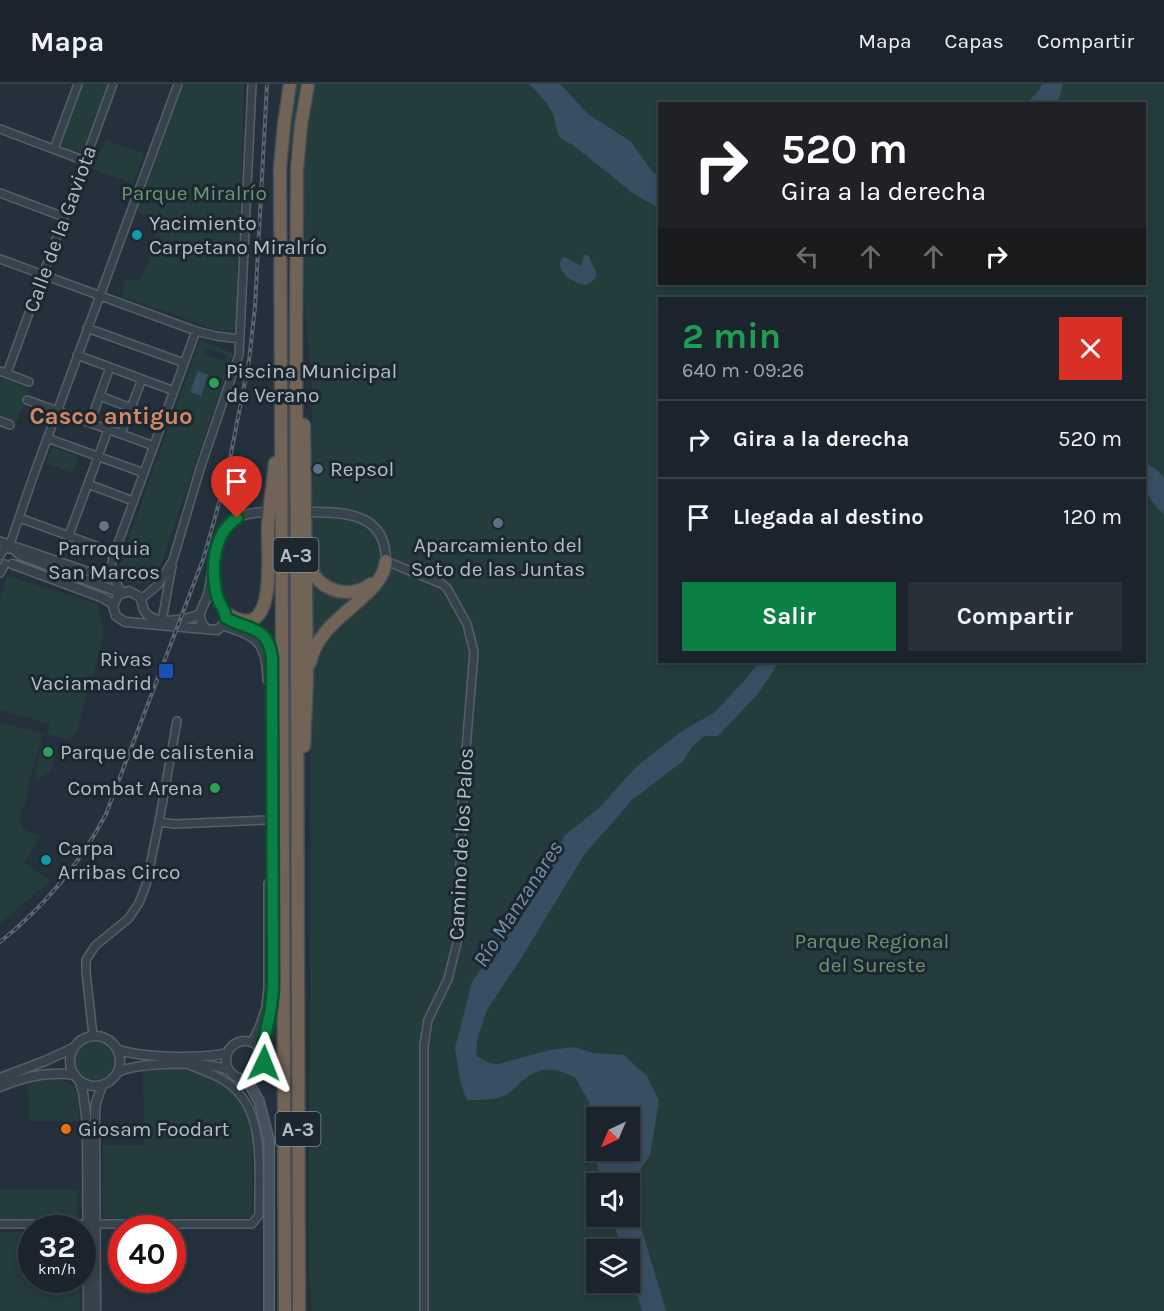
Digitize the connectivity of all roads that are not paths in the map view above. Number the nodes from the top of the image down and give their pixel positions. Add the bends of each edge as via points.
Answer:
1 (78, 84) edge
2 (113, 84) edge
3 (178, 84) edge
4 (252, 84) edge
5 (290, 84) edge
6 (308, 84) edge
7 (0, 129) edge
8 (54, 149) junction
9 (85, 161) junction
10 (0, 193) edge
11 (64, 217) junction
12 (0, 259) edge
13 (43, 275) junction
14 (100, 296) junction
15 (297, 298) junction
16 (87, 328) junction
17 (196, 331) junction
18 (240, 339) junction
19 (77, 355) junction
20 (184, 363) junction
21 (110, 367) junction
22 (3, 372) edge
23 (142, 379) junction
24 (29, 382) dead end
25 (174, 391) junction
26 (100, 396) junction
27 (27, 400) dead end
28 (131, 408) junction
29 (57, 411) junction
30 (281, 421) junction
31 (0, 422) edge
32 (90, 423) junction
33 (10, 425) dead end
34 (108, 430) junction
35 (121, 435) junction
36 (47, 438) junction
37 (154, 446) junction
38 (98, 456) junction
39 (144, 473) junction
40 (88, 484) junction
41 (134, 501) junction
42 (264, 512) dead end
43 (311, 512) dead end
44 (20, 518) junction
45 (69, 535) junction
46 (305, 546) junction
47 (115, 553) junction
48 (4, 554) edge
49 (173, 560) junction
50 (386, 561) junction
51 (214, 570) junction
52 (0, 573) edge
53 (111, 574) junction
54 (121, 593) junction
55 (141, 599) junction
56 (113, 604) junction
57 (143, 609) junction
58 (202, 611) junction
59 (224, 616) junction
60 (162, 620) junction
61 (132, 621) junction
62 (205, 627) junction
63 (307, 678) junction
64 (177, 721) dead end
65 (298, 813) junction
66 (268, 820) junction
67 (159, 822) junction
68 (93, 1035) junction
69 (252, 1042) junction
70 (73, 1048) junction
71 (119, 1050) junction
72 (262, 1050) junction
73 (227, 1053) junction
74 (189, 1065) junction
75 (228, 1070) junction
76 (118, 1072) junction
77 (0, 1078) edge
78 (77, 1078) junction
79 (247, 1080) junction
80 (102, 1085) junction
81 (0, 1087) edge
82 (92, 1215) edge
83 (92, 1215) edge
84 (0, 1224) edge
85 (18, 1224) edge
86 (96, 1224) edge
87 (89, 1293) edge
88 (95, 1293) edge
89 (88, 1311) edge
90 (96, 1311) edge
91 (269, 1311) edge
92 (285, 1311) edge
93 (299, 1311) edge
94 (424, 1311) edge

1 - 8 street
2 - 9 street, Calle de la Gaviota
3 - 14 street
4 - 18 street
5 - 30 highway, A-3 via 280,168
6 - 15 highway, A-3 via 297,169
7 - 8 street
8 - 9 street
9 - 11 street, Calle de la Gaviota
10 - 11 street
11 - 13 street, Calle de la Gaviota
12 - 13 street
13 - 14 street
13 - 22 street, Calle de la Gaviota
14 - 16 street
14 - 17 street
15 - 46 highway via 304,416
15 - 65 highway, A-3
16 - 19 street
16 - 20 street
17 - 18 street
17 - 20 street
18 - 49 street via 236,365
19 - 21 street
19 - 29 street
20 - 25 street
21 - 23 street
21 - 26 street
22 - 24 street
23 - 25 street
23 - 28 street
25 - 37 street
26 - 28 street
26 - 32 street
27 - 29 street
28 - 35 street
29 - 32 street
29 - 36 street
30 - 59 highway via 276,434 268,525 268,597 258,616 248,621
30 - 92 highway, A-3
31 - 33 street
32 - 34 street
34 - 35 street
34 - 38 street
35 - 37 street
36 - 38 street
36 - 44 street
37 - 39 street
38 - 39 street
38 - 40 street
39 - 41 street
40 - 41 street
40 - 45 street
41 - 47 street
42 - 51 street via 243,515 225,528 217,545
43 - 50 street via 350,513 365,519 383,541
44 - 45 street
44 - 48 street
45 - 47 street
46 - 50 highway via 311,572 329,589 341,592 366,588 376,580
46 - 63 highway
47 - 53 street
48 - 52 street
48 - 53 street via 104,577
48 - 54 street via 14,549 17,554
48 - 56 street
49 - 55 street via 158,585
49 - 60 street
50 - 63 highway via 385,570 372,589 326,630 312,652
50 - 94 street, Camino de los Palos via 447,588 467,624 474,652 464,767 457,943 448,979 428,1020 424,1045
51 - 58 street
51 - 59 street
53 - 54 street
54 - 55 street via 131,592
54 - 56 street
55 - 57 street
56 - 61 street via 117,617
57 - 60 street
57 - 61 street via 140,617
58 - 59 street via 213,604
58 - 60 street via 183,620
58 - 62 street
59 - 62 street via 213,630
59 - 66 street via 257,642 267,661
59 - 72 street via 260,632 270,646 272,658 273,988
61 - 62 street
63 - 65 highway via 302,799
64 - 67 street
65 - 93 highway, A-3
66 - 67 street
66 - 69 street via 268,987 266,1007
67 - 68 street via 139,903 86,960
68 - 70 street
68 - 71 street via 106,1037
69 - 72 street
69 - 73 street via 235,1044
70 - 77 street
70 - 78 street via 71,1066
71 - 73 street via 151,1055
71 - 76 street
72 - 79 street via 262,1069
73 - 75 street
74 - 75 street via 212,1064
74 - 76 street via 140,1065
74 - 86 street via 211,1073 243,1098 257,1128 259,1215 252,1224
75 - 79 street
76 - 80 street
78 - 80 street via 94,1086
78 - 81 street via 49,1073
78 - 82 street via 87,1124
79 - 91 main road via 259,1101 269,1140
80 - 83 street via 95,1113
84 - 85 street
87 - 89 street
88 - 90 street

